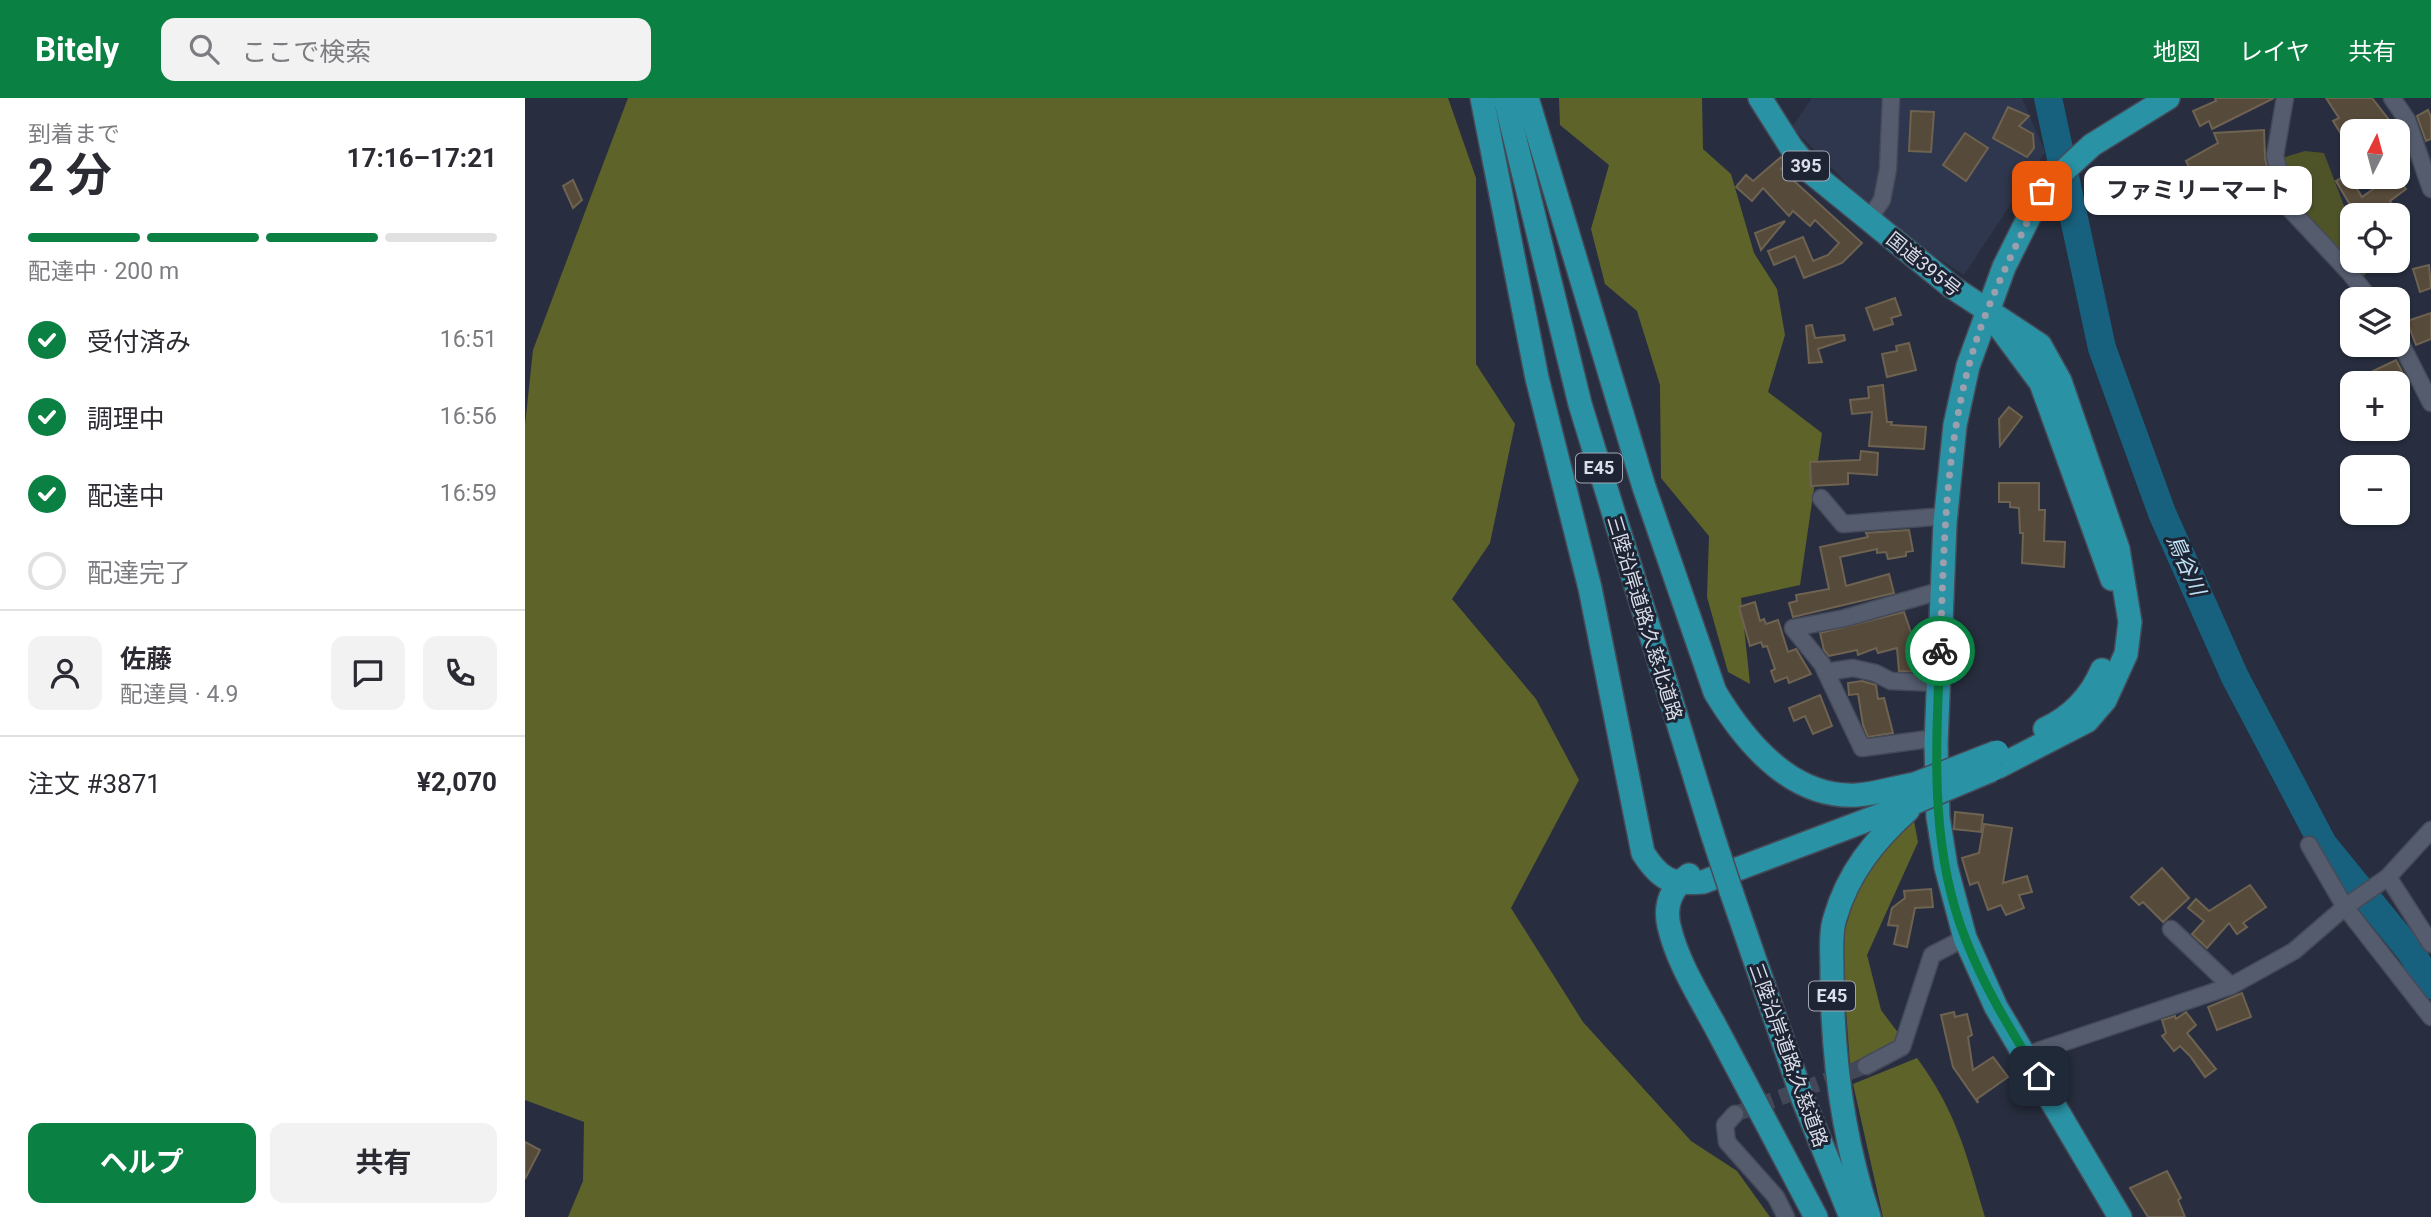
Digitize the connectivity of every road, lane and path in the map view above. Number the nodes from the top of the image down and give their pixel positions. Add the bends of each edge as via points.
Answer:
1 (1482, 98) edge
2 (1504, 98) edge
3 (1527, 98) edge
4 (1761, 98) edge
5 (1891, 98) edge
6 (2168, 98) edge
7 (2285, 98) edge
8 (2392, 98) edge
9 (2426, 166) edge
10 (2431, 189) edge
11 (1869, 219) junction
12 (2360, 287) edge
13 (1987, 312) junction
14 (2408, 357) edge
15 (2431, 403) edge
16 (1821, 498) dead end
17 (1946, 516) junction
18 (1943, 590) junction
19 (1826, 672) junction
20 (1938, 683) junction
21 (1936, 738) junction
22 (1917, 792) junction
23 (2431, 830) edge
24 (2309, 845) dead end
25 (2384, 880) junction
26 (1676, 884) junction
27 (1731, 891) joint
28 (2349, 905) junction
29 (2171, 929) dead end
30 (1965, 938) junction
31 (2431, 944) edge
32 (2231, 986) junction
33 (2431, 1017) edge
34 (2026, 1055) junction
35 (1866, 1066) tunnel mouth
36 (1735, 1114) dead end
37 (1786, 1217) edge
38 (1816, 1217) edge
39 (1851, 1217) edge
40 (1869, 1217) edge
41 (2120, 1217) edge

1 - 26 highway via 1537,378 1590,588 1643,853 1653,869
2 - 27 highway, 三陸沿岸道路;久慈北道路 / E45, bridge via 1580,404
3 - 22 highway via 1644,487 1715,692 1755,749 1786,774 1819,790 1856,795
4 - 11 highway, 国道395号 / 395 via 1812,173
5 - 11 street via 1888,169 1882,200
6 - 13 highway via 2092,145 2042,191
7 - 12 street via 2276,156 2287,206
8 - 9 street via 2407,120
9 - 10 street
11 - 13 highway, 国道395号 / 395
13 - 17 highway via 1968,366 1955,425
13 - 22 highway, E45, bridge via 2039,345 2060,381 2118,549 2130,622 2126,654 2105,700 2087,721
14 - 15 street
16 - 17 street via 1843,524
17 - 18 highway
18 - 19 street via 1793,628
18 - 20 highway
19 - 20 street via 1853,668 1891,681
19 - 21 street via 1862,748
20 - 21 highway
21 - 30 highway via 1938,817
22 - 26 highway via 1703,882
22 - 40 highway, E45 via 1855,867 1834,920 1832,1011 1838,1064
23 - 25 street
24 - 28 street
25 - 28 street
25 - 31 street
26 - 38 highway via 1668,903 1675,944
27 - 39 highway, 三陸沿岸道路;久慈道路 / E45 via 1803,1099
28 - 32 street via 2294,951
28 - 33 street
29 - 32 street
30 - 34 highway via 1996,1007
30 - 35 street via 1932,955 1902,1047
32 - 34 street
34 - 41 highway
36 - 37 street via 1725,1125 1727,1142 1776,1197

